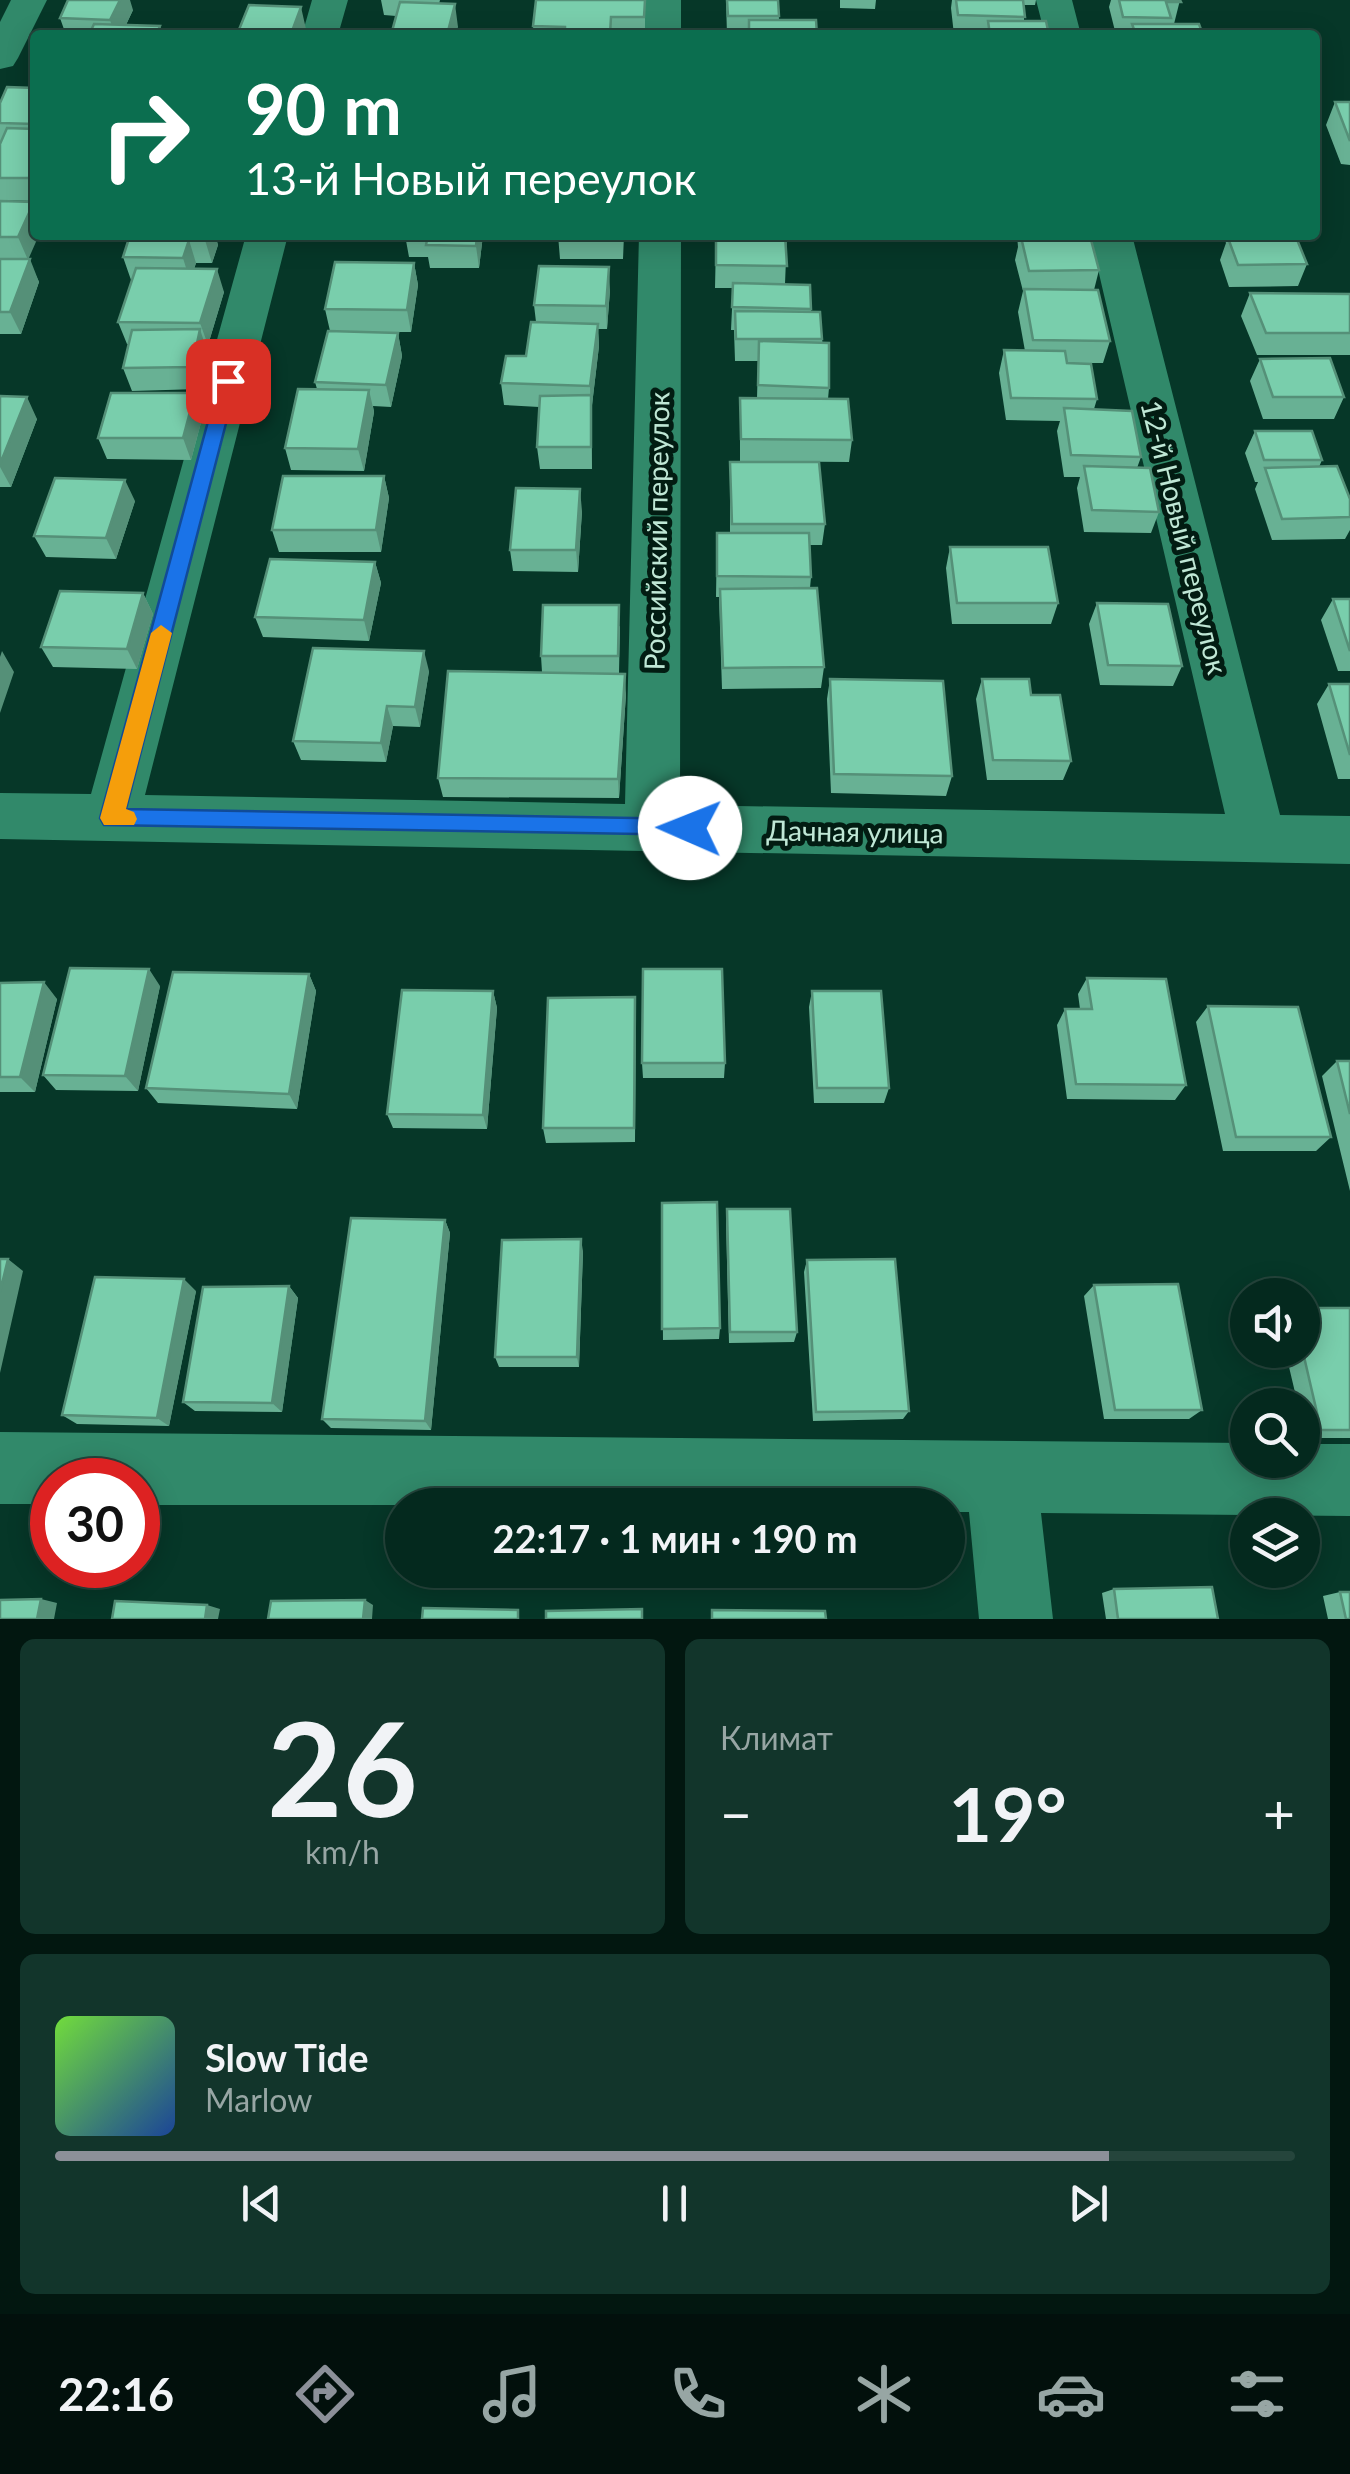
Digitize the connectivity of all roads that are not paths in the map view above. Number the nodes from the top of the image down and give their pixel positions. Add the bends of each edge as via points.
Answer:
1 (29, 0) edge
2 (330, 0) edge
3 (664, 0) edge
4 (1054, 0) edge
5 (321, 30) edge
6 (663, 30) edge
7 (1061, 30) edge
8 (0, 58) edge
9 (266, 240) edge
10 (660, 240) edge
11 (1112, 240) edge
12 (0, 816) edge
13 (112, 818) junction
14 (652, 828) junction
15 (1258, 838) junction
16 (1350, 840) edge
17 (0, 1468) edge
18 (1001, 1477) junction
19 (1350, 1480) edge
20 (1016, 1619) edge

1 - 8 street
2 - 5 street
3 - 6 street
4 - 7 street
9 - 13 street
10 - 14 street, Российский переулок
11 - 15 street, 12-й Новый переулок
12 - 13 street, Дачная улица
13 - 14 street, Дачная улица
14 - 15 street, Дачная улица
15 - 16 street, Дачная улица
17 - 18 street
18 - 19 street
18 - 20 street

